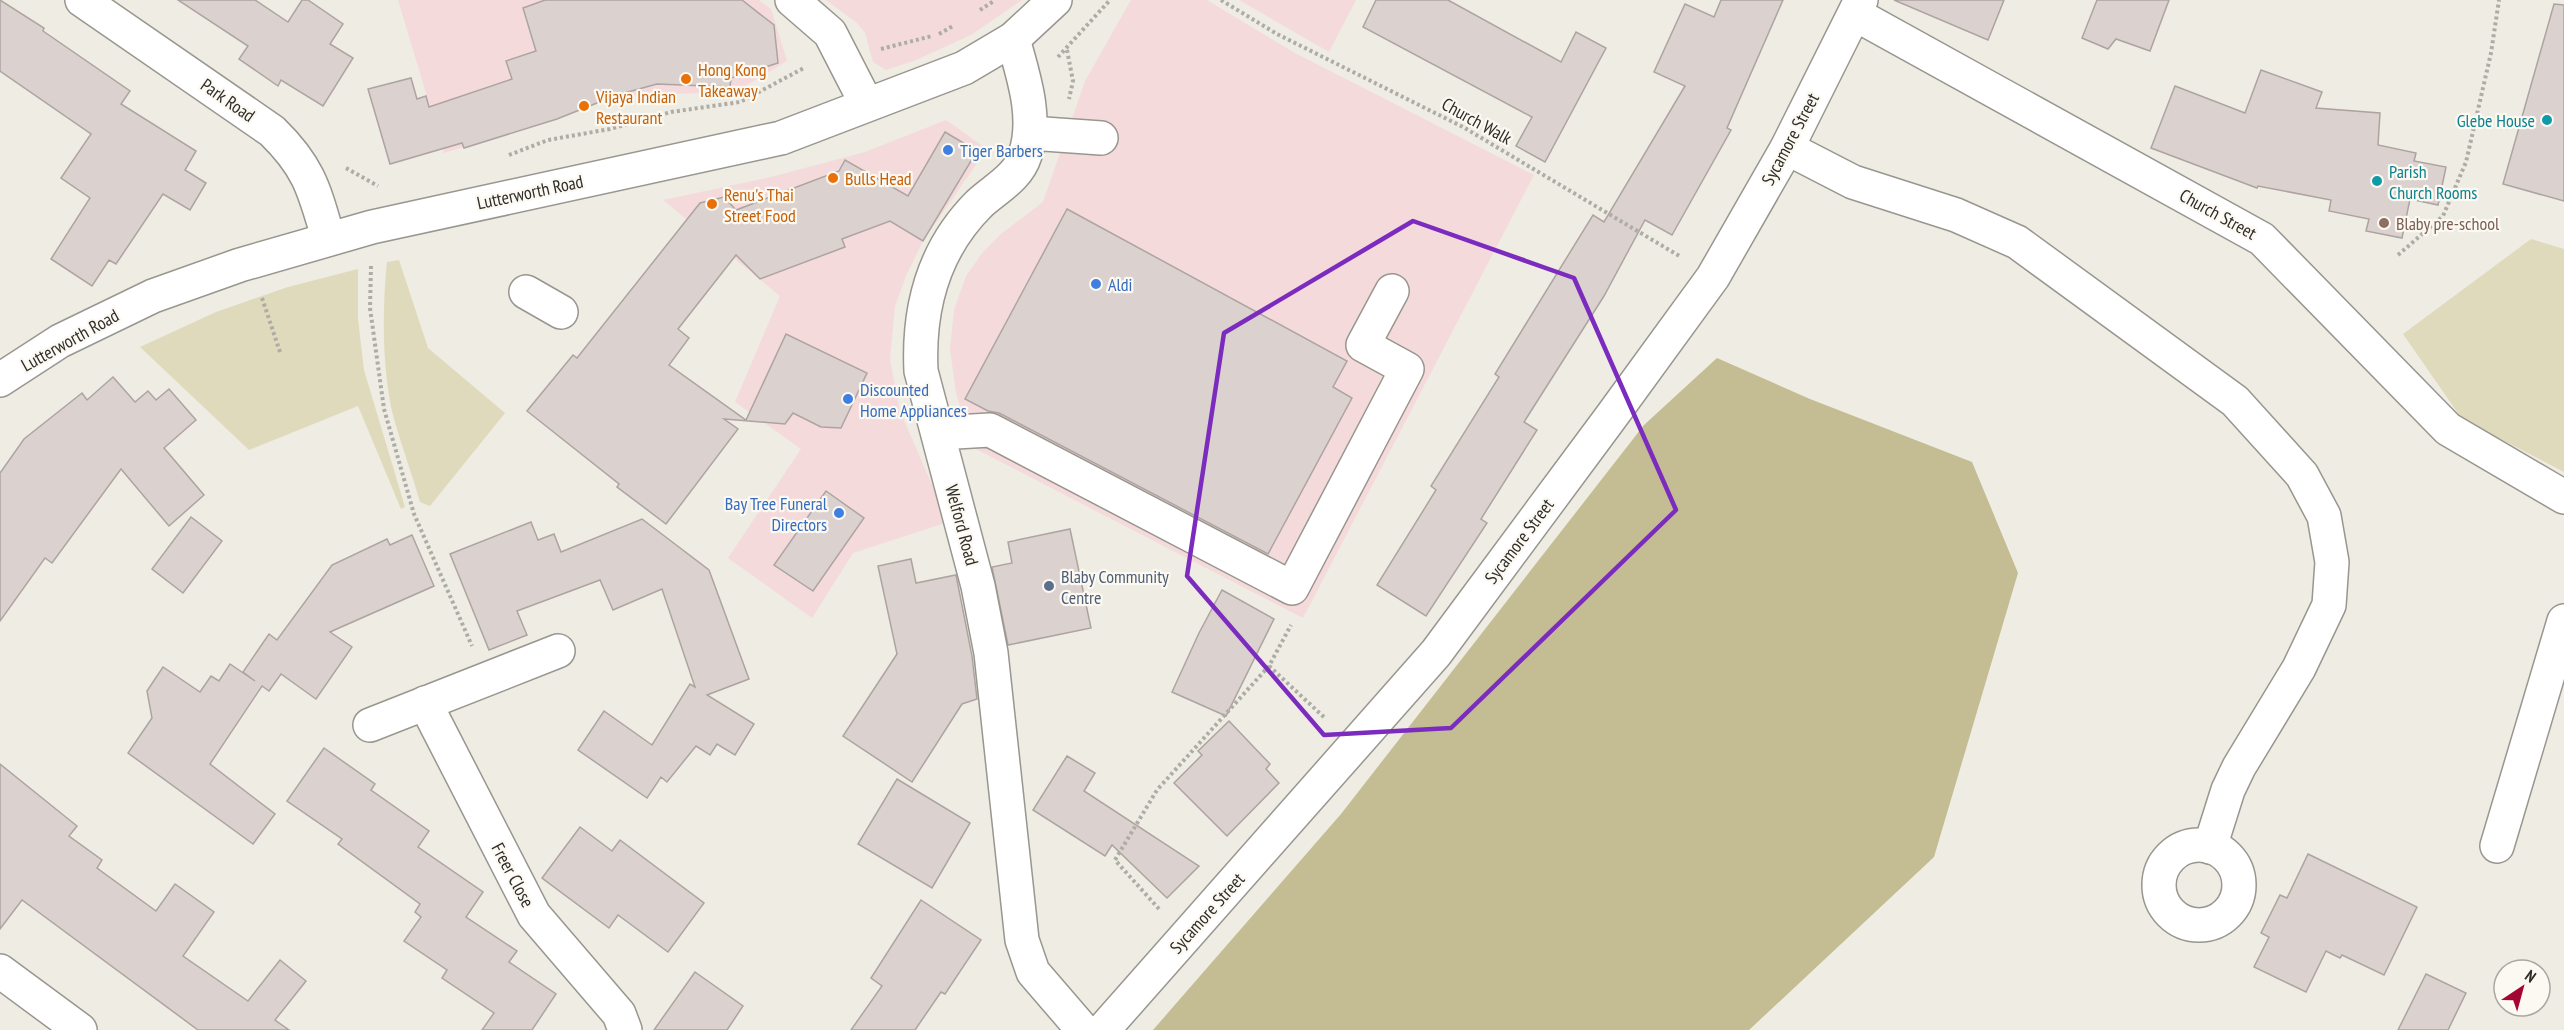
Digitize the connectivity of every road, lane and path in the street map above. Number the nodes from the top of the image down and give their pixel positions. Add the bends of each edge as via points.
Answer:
1 (82, 0) edge
2 (792, 0) edge
3 (995, 0) edge
4 (1055, 0) edge
5 (1110, 0) edge
6 (1221, 0) edge
7 (2499, 0) edge
8 (1858, 7) edge
9 (978, 12) dead end
10 (962, 22) dead end
11 (1013, 39) junction
12 (842, 54) junction
13 (1024, 81) junction
14 (866, 104) junction
15 (1030, 133) junction
16 (1101, 138) dead end
17 (1787, 148) junction
18 (501, 158) dead end
19 (310, 178) junction
20 (385, 189) dead end
21 (328, 237) junction
22 (2398, 255) dead end
23 (371, 256) dead end
24 (250, 262) junction
25 (1713, 277) junction
26 (1392, 291) dead end
27 (526, 292) dead end
28 (561, 312) dead end
29 (280, 352) dead end
30 (0, 380) edge
31 (938, 434) junction
32 (2564, 497) edge
33 (1294, 620) dead end
34 (2564, 621) edge
35 (558, 651) dead end
36 (1269, 666) junction
37 (487, 679) junction
38 (425, 703) junction
39 (370, 725) dead end
40 (1334, 726) dead end
41 (2497, 846) dead end
42 (2210, 847) dead end
43 (1160, 910) dead end
44 (0, 971) edge
45 (80, 1030) edge
46 (625, 1030) edge
47 (1083, 1030) edge
48 (1103, 1030) edge

1 - 19 street, Park Road via 272,131 294,153
2 - 12 street via 830,33
3 - 9 path
4 - 11 street, Lutterworth Road
5 - 13 path via 1067,50
6 - 25 path, Church Walk via 1277,34 1463,127
7 - 22 path via 2466,162 2443,216
8 - 17 street, Sycamore Street
8 - 32 street, Church Street via 2262,239 2448,429
10 - 12 path via 936,35 877,50
11 - 13 street, Welford Road
11 - 14 street, Lutterworth Road via 964,68
12 - 14 street
12 - 18 path via 805,67 740,102 671,112 610,129 548,140
13 - 15 street, Welford Road
14 - 21 street, Lutterworth Road via 781,138
15 - 16 street
15 - 31 street, Welford Road via 1024,158 1009,180 955,230 925,301 919,336 921,371
17 - 25 street, Sycamore Street
17 - 42 street via 1853,182 1956,215 2017,242 2235,401 2302,475 2324,516 2332,562 2329,605 2299,668 2239,767
19 - 20 path via 338,164
19 - 21 street, Park Road
21 - 24 street, Lutterworth Road
23 - 37 path via 370,308 384,409 414,514
24 - 29 path
24 - 30 street, Lutterworth Road via 153,296 60,341
25 - 48 street, Sycamore Street via 1436,653
26 - 31 street via 1363,345 1407,369 1292,588 990,430
27 - 28 street
31 - 47 street, Welford Road via 978,586 991,653 1022,940 1033,972
33 - 36 path
34 - 41 street
35 - 37 street
36 - 40 path
36 - 43 path via 1157,790 1115,860
37 - 38 street
38 - 39 street
38 - 46 street, Freer Close via 534,915 620,1014
44 - 45 street

